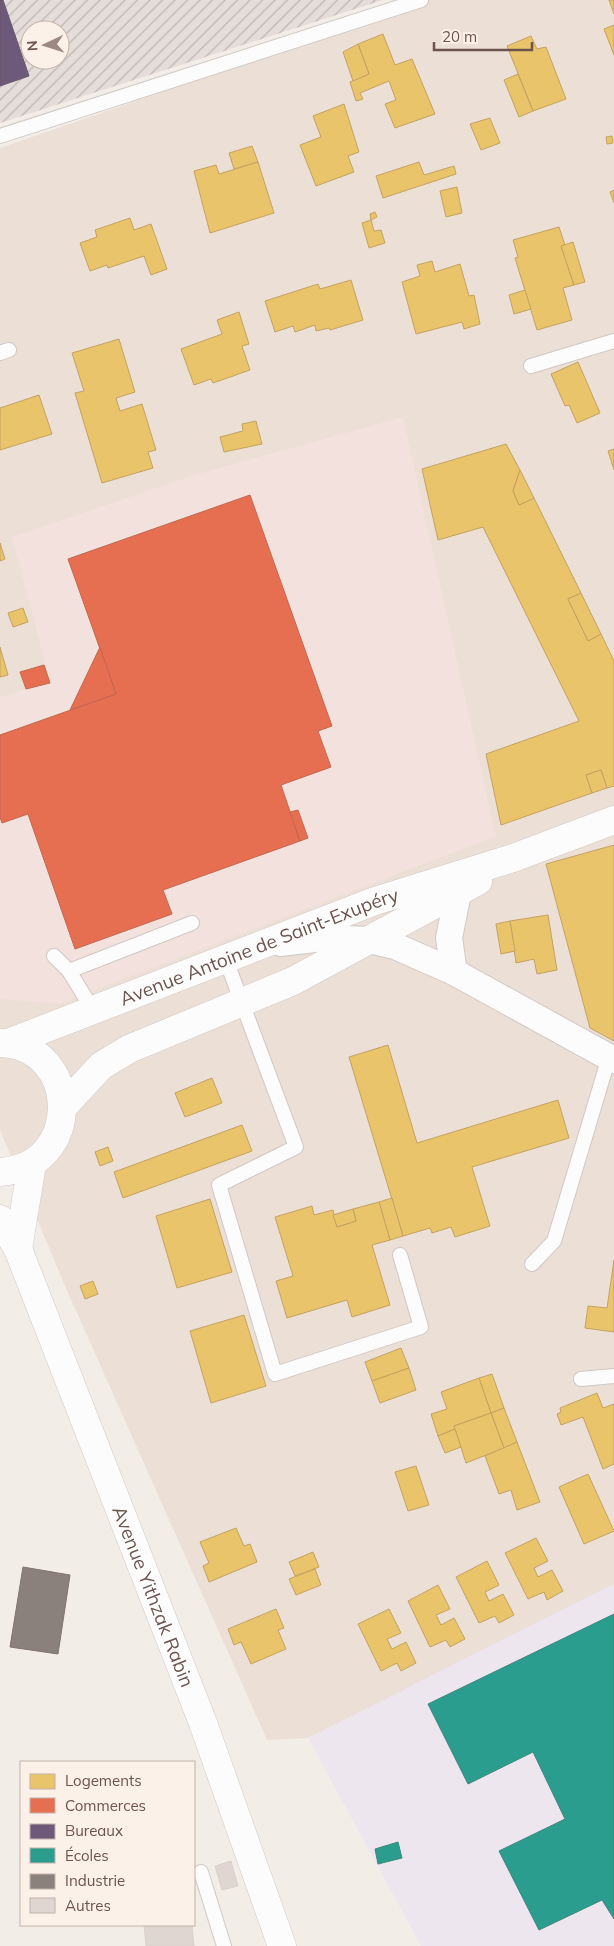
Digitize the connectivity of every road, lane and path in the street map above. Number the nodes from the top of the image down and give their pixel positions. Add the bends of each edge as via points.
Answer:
1 (421, 0) edge
2 (0, 136) edge
3 (614, 341) edge
4 (531, 366) dead end
5 (614, 820) edge
6 (514, 858) junction
7 (458, 893) junction
8 (192, 923) dead end
9 (370, 940) junction
10 (269, 944) junction
11 (54, 956) dead end
12 (226, 960) junction
13 (70, 970) junction
14 (454, 972) junction
15 (240, 1003) junction
16 (93, 1010) junction
17 (4, 1043) edge
18 (612, 1058) edge
19 (63, 1107) junction
20 (32, 1164) junction
21 (0, 1172) edge
22 (0, 1219) edge
23 (18, 1249) junction
24 (400, 1255) dead end
25 (532, 1264) dead end
26 (614, 1376) edge
27 (581, 1379) dead end
28 (201, 1872) dead end
29 (224, 1946) edge
30 (282, 1946) edge

1 - 2 lane
3 - 4 lane
5 - 6 street, Avenue Antoine de Saint-Exupéry
6 - 7 street, Avenue Antoine de Saint-Exupéry
6 - 10 street, Avenue Antoine de Saint-Exupéry via 376,901
7 - 9 street, Avenue Antoine de Saint-Exupéry
7 - 14 street via 449,938
8 - 13 lane
9 - 10 street via 323,938
9 - 14 street via 395,946
9 - 15 street, Avenue Antoine de Saint-Exupéry via 293,981
10 - 12 street, Avenue Antoine de Saint-Exupéry
11 - 13 lane
12 - 15 lane
12 - 16 street, Avenue Antoine de Saint-Exupéry
13 - 16 lane
14 - 18 street
15 - 19 street, Avenue Antoine de Saint-Exupéry via 129,1049 101,1066
15 - 24 lane via 296,1147 219,1185 275,1374 421,1327
16 - 17 street, Avenue Antoine de Saint-Exupéry
17 - 19 street via 30,1050 47,1065 59,1084
18 - 25 lane via 554,1241
19 - 20 street via 60,1129 49,1149
20 - 21 street via 13,1172
20 - 23 street
22 - 23 street, Avenue Yithzak Rabin
23 - 30 street, Avenue Yithzak Rabin via 203,1723
26 - 27 lane
28 - 29 lane

